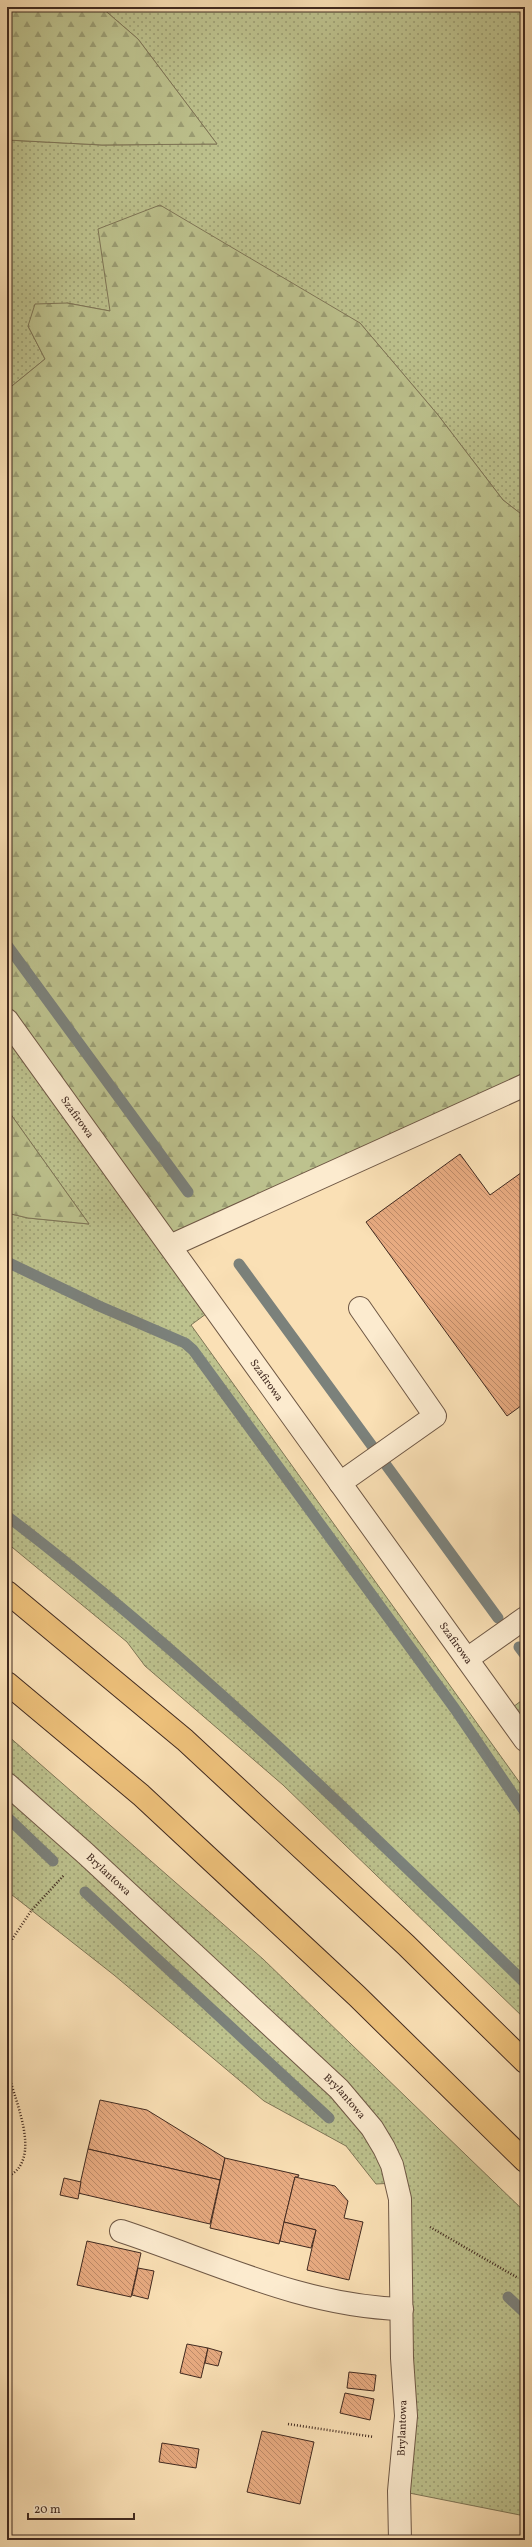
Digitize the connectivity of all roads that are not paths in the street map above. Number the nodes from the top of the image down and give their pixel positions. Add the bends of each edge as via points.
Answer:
1 (7, 1020) edge
2 (525, 1085) edge
3 (170, 1246) junction
4 (360, 1308) dead end
5 (340, 1483) junction
6 (7, 1592) edge
7 (525, 1618) edge
8 (467, 1659) junction
9 (7, 1683) edge
10 (525, 1740) edge
11 (7, 1784) edge
12 (525, 2062) edge
13 (525, 2161) edge
14 (121, 2232) dead end
15 (402, 2309) junction
16 (400, 2540) edge

1 - 3 street, Szafirowa
2 - 3 street
3 - 5 street, Szafirowa
4 - 5 street via 435,1416
5 - 8 street, Szafirowa
6 - 12 highway via 185,1740 406,1945
7 - 8 street
8 - 10 street, Szafirowa
9 - 13 highway via 141,1795 357,1996
11 - 15 street, Brylantowa via 85,1853 355,2106 372,2128 392,2165 402,2215
14 - 15 street via 296,2293 363,2308
15 - 16 street, Brylantowa via 406,2416 399,2491

